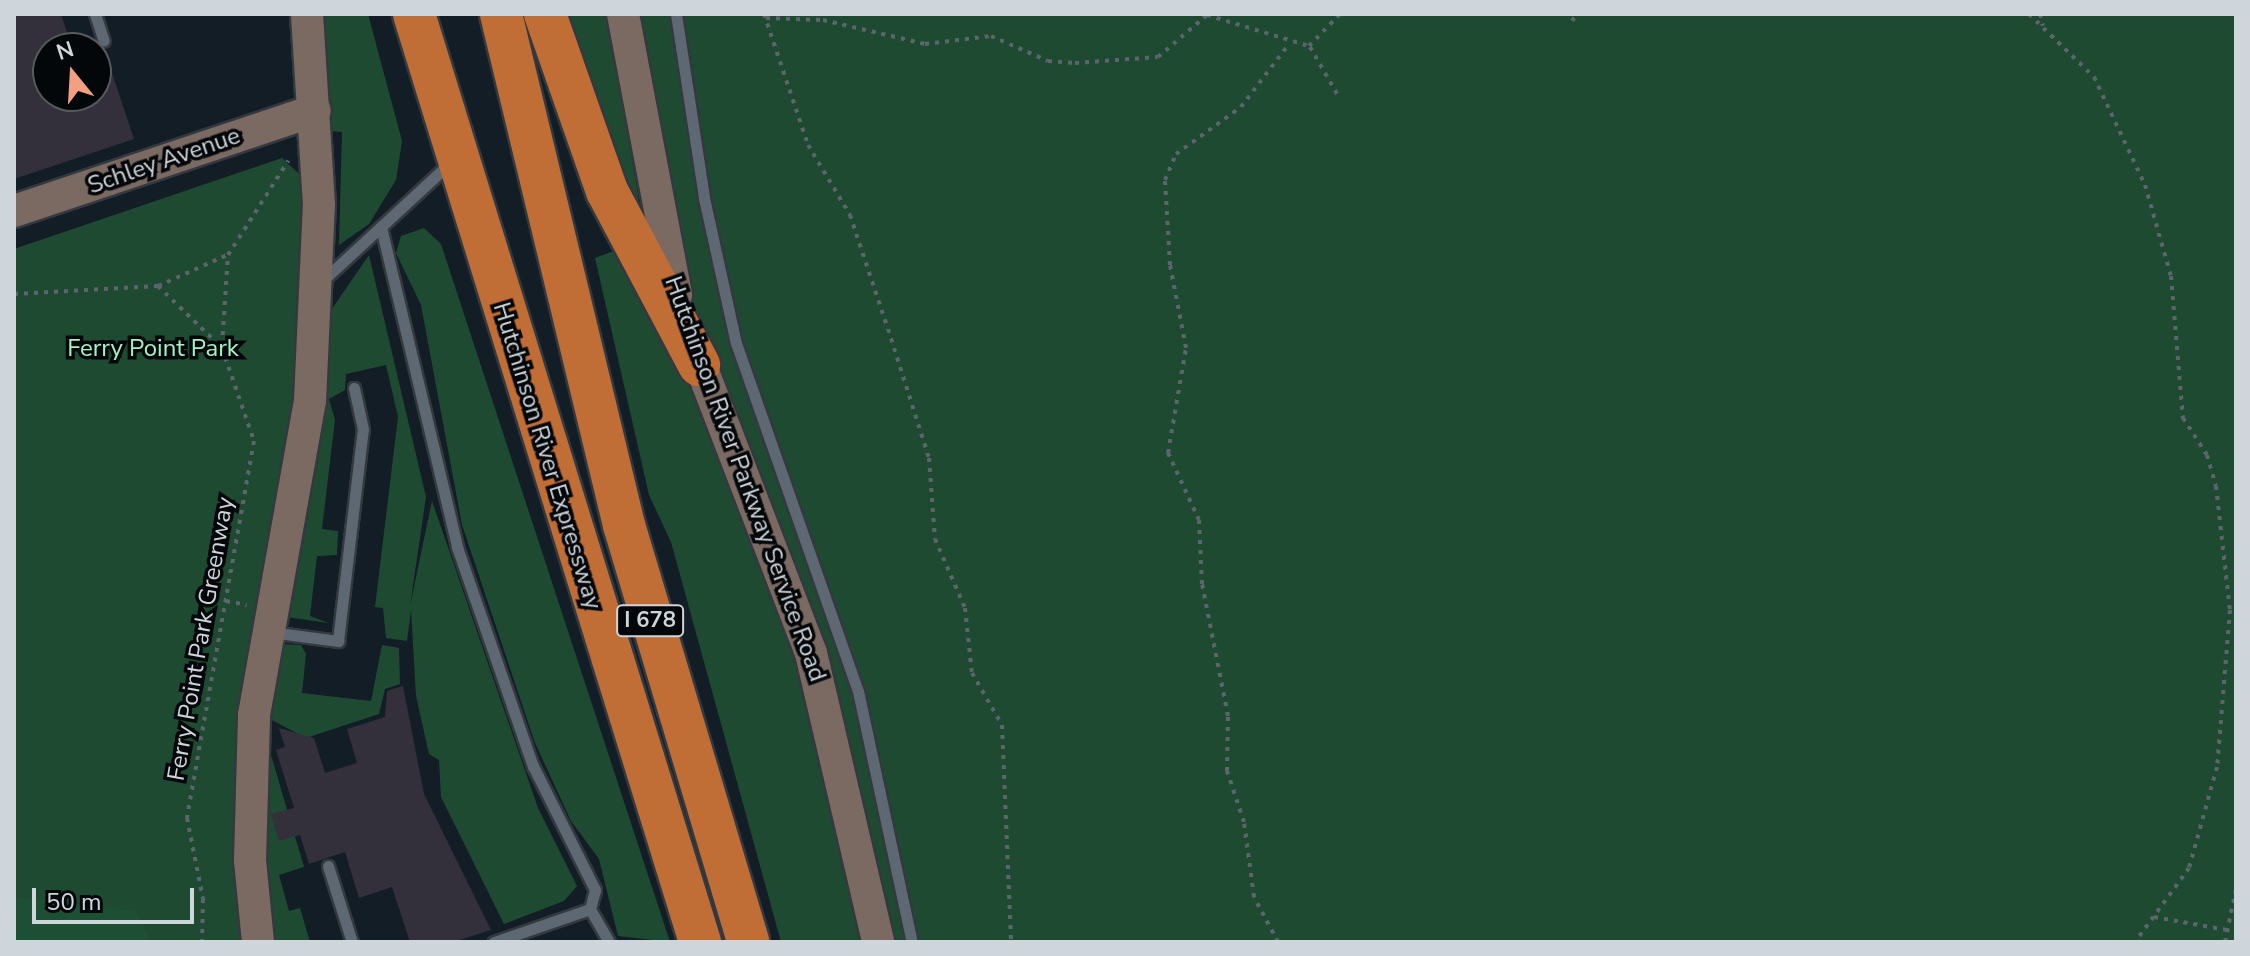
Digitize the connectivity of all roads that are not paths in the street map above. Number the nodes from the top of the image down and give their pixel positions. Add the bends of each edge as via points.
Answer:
1 (307, 14) edge
2 (414, 14) edge
3 (501, 14) edge
4 (545, 14) edge
5 (623, 14) edge
6 (676, 14) edge
7 (315, 110) junction
8 (456, 158) junction
9 (14, 211) edge
10 (381, 227) junction
11 (316, 287) junction
12 (699, 365) junction
13 (354, 388) dead end
14 (269, 632) junction
15 (328, 866) dead end
16 (590, 909) junction
17 (258, 942) edge
18 (352, 942) edge
19 (494, 942) edge
20 (609, 942) edge
21 (700, 942) edge
22 (748, 942) edge
23 (878, 942) edge
24 (912, 942) edge

1 - 7 street
2 - 8 highway, Hutchinson River Expressway / I 678
3 - 22 highway, I 678 via 624,525
4 - 12 highway via 607,191
5 - 12 street, Hutchinson River Parkway Service Road via 662,245
6 - 24 lane via 704,198 736,343 853,677
7 - 9 street, Schley Avenue
7 - 11 street
8 - 10 lane
8 - 21 highway, Hutchinson River Expressway / I 678
10 - 11 lane
10 - 16 lane via 433,429 447,514 533,766 594,883
11 - 14 street via 310,401
12 - 23 street, Hutchinson River Parkway Service Road via 811,653
13 - 14 lane via 363,429 338,641
14 - 17 street via 254,715 250,861
15 - 18 lane
16 - 19 lane
16 - 20 lane

